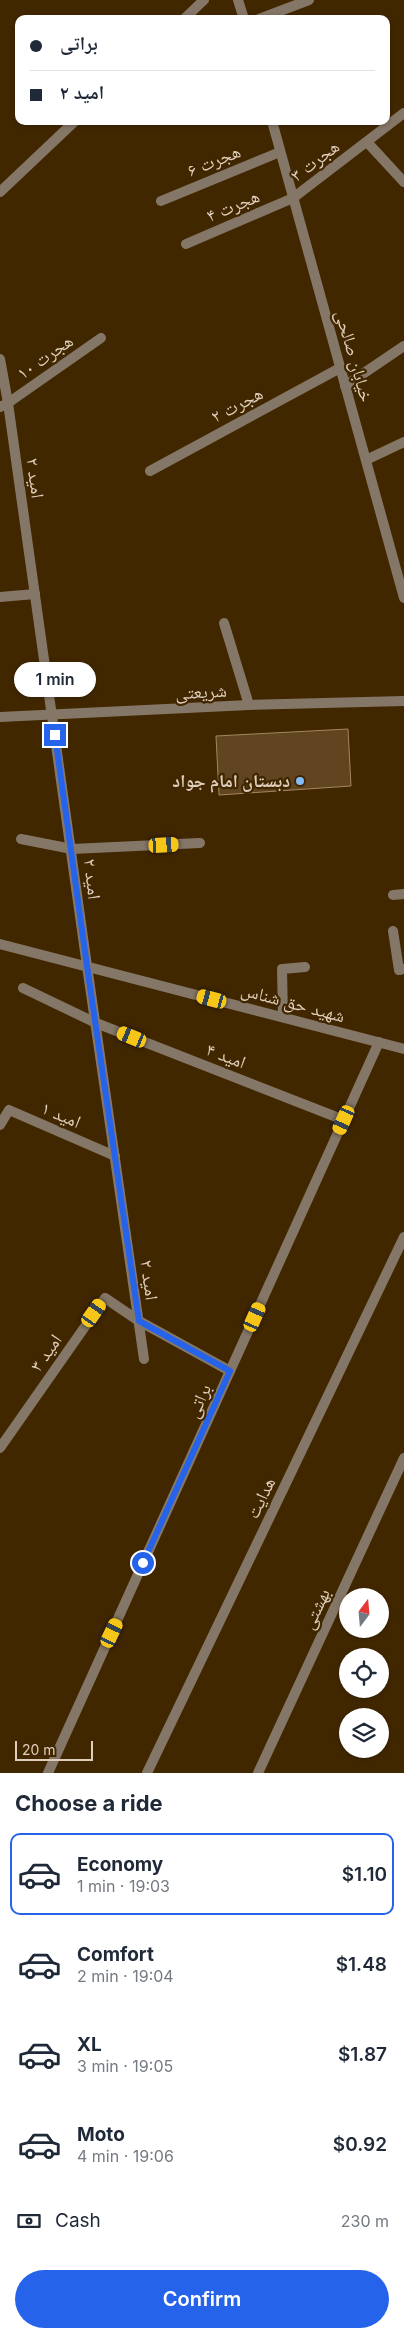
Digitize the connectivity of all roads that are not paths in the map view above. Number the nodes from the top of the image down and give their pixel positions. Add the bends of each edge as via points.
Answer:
1 (204, 0) edge
2 (238, 0) edge
3 (309, 0) edge
4 (188, 15) edge
5 (243, 15) edge
6 (269, 15) edge
7 (404, 113) edge
8 (390, 124) edge
9 (71, 125) edge
10 (273, 125) edge
11 (389, 125) edge
12 (367, 142) junction
13 (280, 152) junction
14 (404, 182) edge
15 (0, 192) edge
16 (293, 198) junction
17 (161, 201) dead end
18 (186, 244) dead end
19 (101, 338) dead end
20 (404, 346) edge
21 (0, 359) edge
22 (340, 368) junction
23 (345, 386) junction
24 (4, 405) edge
25 (404, 442) edge
26 (366, 460) junction
27 (150, 471) dead end
28 (35, 594) junction
29 (403, 594) edge
30 (0, 597) edge
31 (224, 623) dead end
32 (404, 701) edge
33 (249, 706) junction
34 (53, 716) junction
35 (0, 717) edge
36 (21, 839) dead end
37 (200, 843) dead end
38 (72, 849) junction
39 (404, 894) edge
40 (393, 895) dead end
41 (393, 930) dead end
42 (0, 944) edge
43 (87, 966) junction
44 (305, 967) dead end
45 (402, 970) edge
46 (23, 988) dead end
47 (283, 1017) junction
48 (96, 1023) junction
49 (379, 1042) junction
50 (404, 1049) edge
51 (344, 1120) junction
52 (0, 1125) edge
53 (115, 1156) junction
54 (404, 1237) edge
55 (139, 1321) junction
56 (144, 1359) dead end
57 (230, 1371) junction
58 (0, 1448) edge
59 (404, 1458) edge
60 (48, 1773) edge
61 (147, 1773) edge
62 (258, 1773) edge

1 - 4 street
2 - 5 street
3 - 6 street
7 - 8 street, هجرت ۳
9 - 15 street
10 - 13 street, خیابان صالحی
11 - 12 street, هجرت ۳
12 - 14 street
12 - 16 street, هجرت ۳
13 - 16 street, خیابان صالحی
13 - 17 street, هجرت ۶
16 - 18 street, هجرت ۴
16 - 22 street, خیابان صالحی
19 - 24 street, هجرت ۱۰
20 - 23 street
21 - 24 street
22 - 23 street, خیابان صالحی
22 - 27 street, هجرت ۲
23 - 26 street, خیابان صالحی
24 - 28 street, امید ۲
25 - 26 street
26 - 29 street, خیابان صالحی
28 - 30 street
28 - 34 street, امید ۲
31 - 33 street
32 - 33 street, شریعتی
33 - 34 street, شریعتی
34 - 35 street, شریعتی
34 - 38 street, امید ۲
36 - 38 street
37 - 38 street
38 - 43 street, امید ۲
39 - 40 street
41 - 45 street
42 - 43 street, شهید حق شناس
43 - 47 street, شهید حق شناس
43 - 48 street, امید ۲
44 - 47 street via 282,969
46 - 48 street, امید ۴
47 - 49 street, شهید حق شناس
48 - 51 street, امید ۴
48 - 53 street, امید ۲
49 - 50 street, شهید حق شناس
49 - 51 street, براتی
51 - 57 street, براتی
52 - 53 street, امید ۱ via 9,1110
53 - 55 street, امید ۲
54 - 61 street, هدایت
55 - 56 street, امید ۲
55 - 57 street, امید ۳
55 - 58 street, امید ۳ via 105,1298
57 - 60 street, براتی
59 - 62 street, بهشتی

